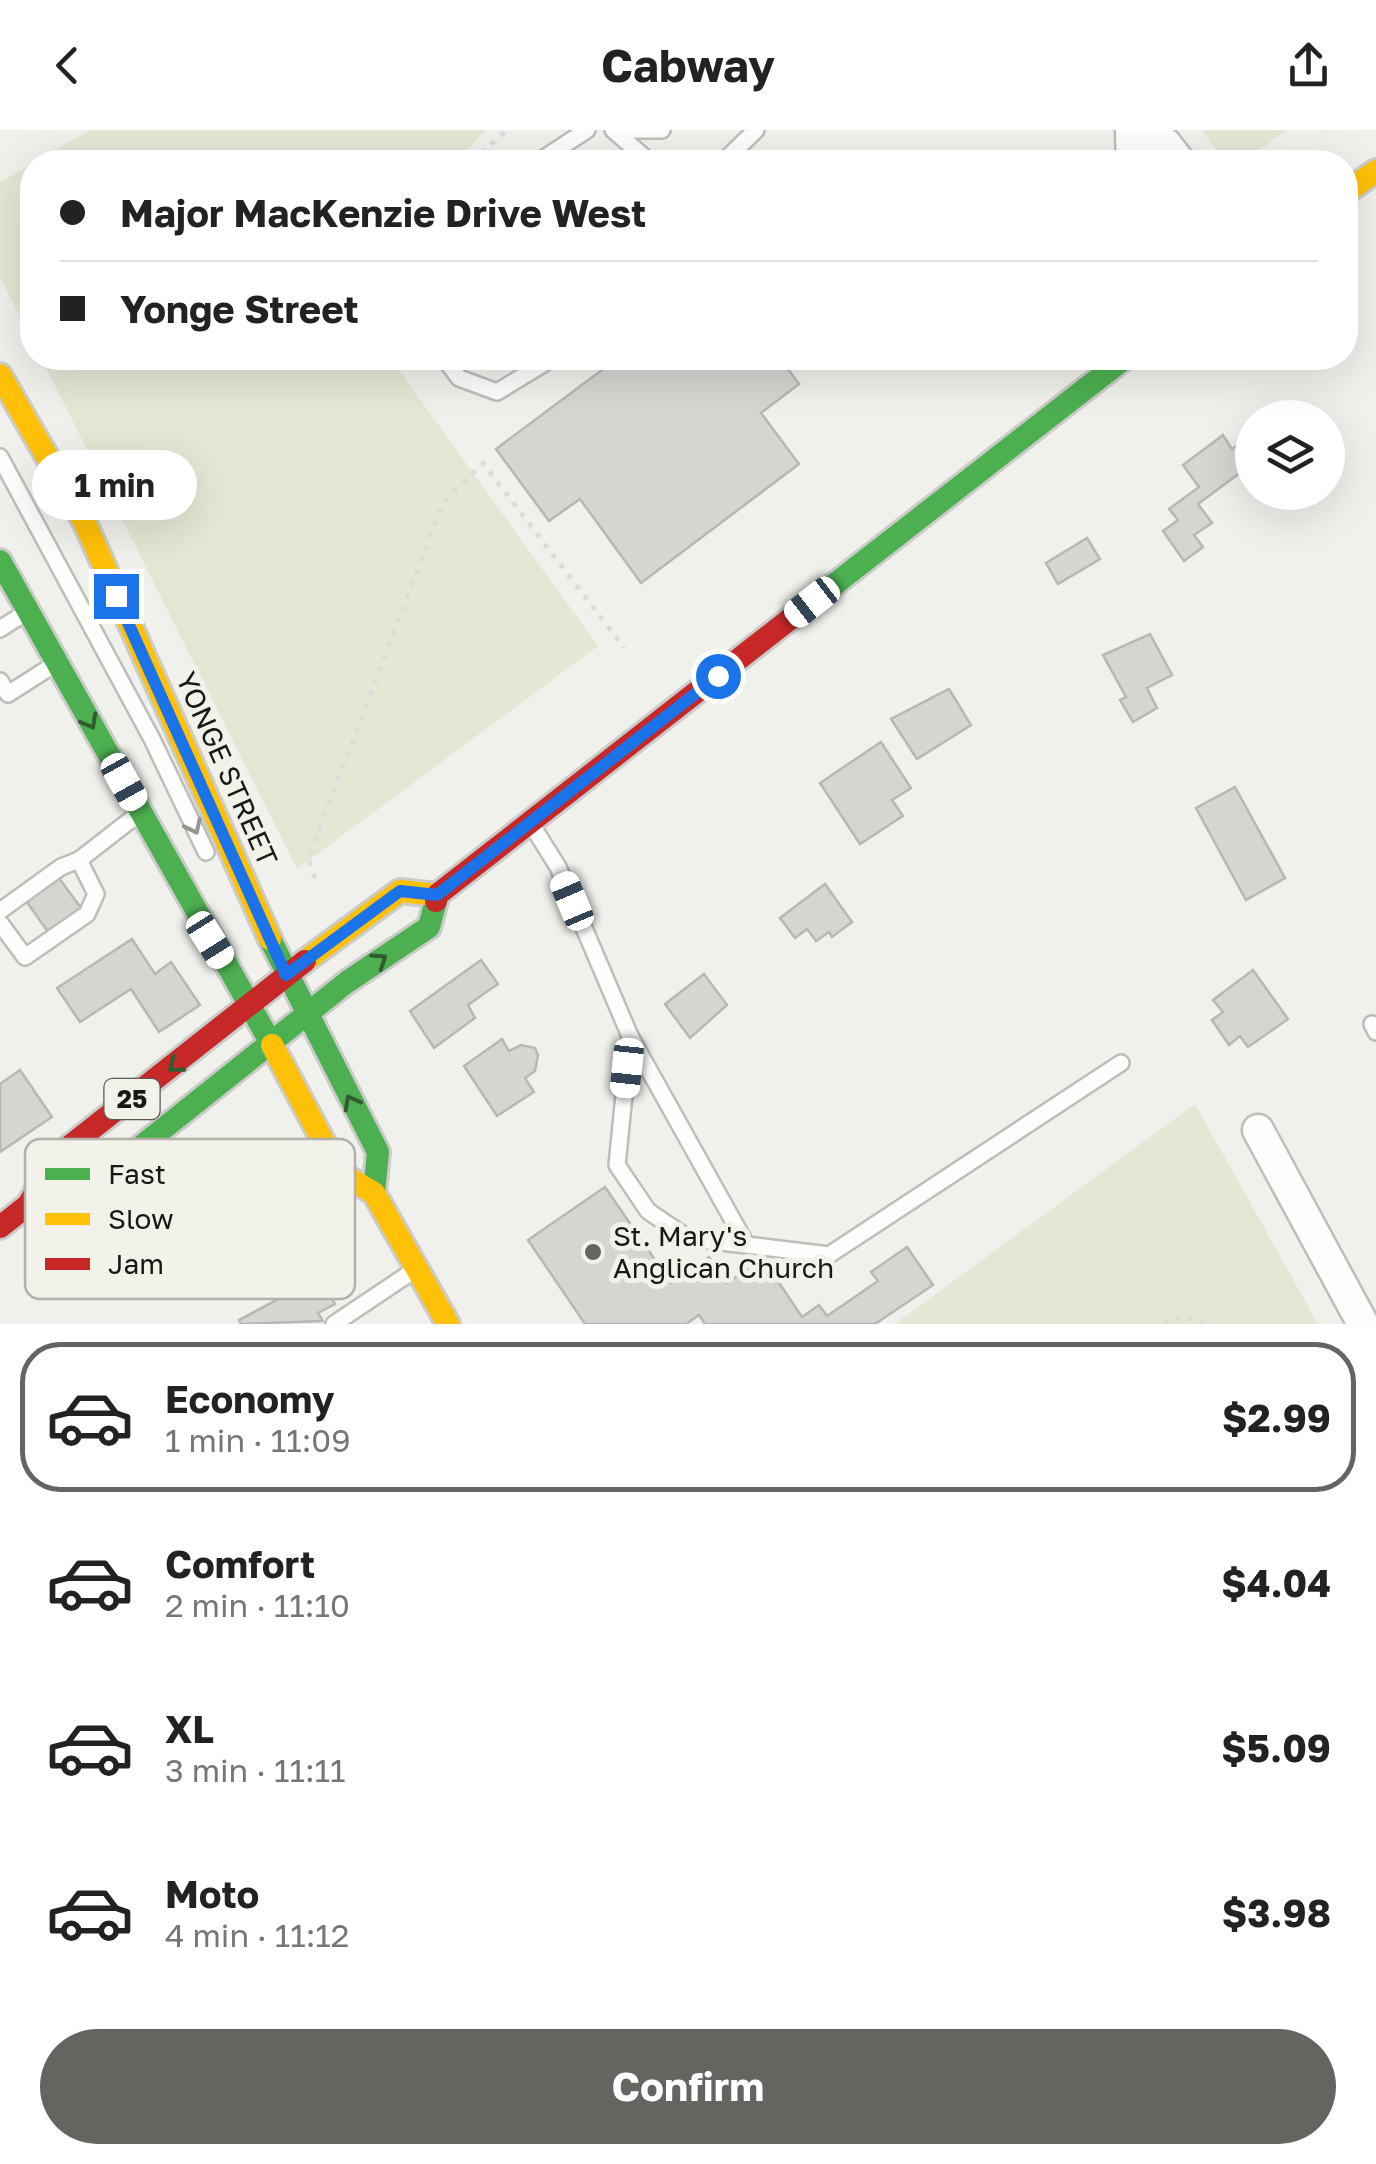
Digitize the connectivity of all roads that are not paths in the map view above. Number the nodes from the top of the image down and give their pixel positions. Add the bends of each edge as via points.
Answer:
1 (586, 130) edge
2 (612, 130) edge
3 (629, 130) edge
4 (662, 130) edge
5 (756, 130) edge
6 (1131, 130) edge
7 (556, 150) edge
8 (636, 150) edge
9 (735, 150) edge
10 (1171, 150) edge
11 (454, 370) edge
12 (533, 370) edge
13 (1110, 370) edge
14 (0, 375) edge
15 (0, 456) edge
16 (0, 561) edge
17 (29, 611) junction
18 (0, 629) edge
19 (57, 662) junction
20 (0, 681) edge
21 (152, 739) junction
22 (195, 776) junction
23 (140, 812) junction
24 (530, 822) junction
25 (79, 860) junction
26 (212, 864) dead end
27 (437, 895) junction
28 (0, 911) edge
29 (0, 923) edge
30 (242, 952) dead end
31 (286, 975) junction
32 (250, 1003) junction
33 (307, 1015) junction
34 (630, 1036) junction
35 (269, 1045) junction
36 (1121, 1063) dead end
37 (1258, 1130) dead end
38 (79, 1139) edge
39 (151, 1139) edge
40 (321, 1139) edge
41 (355, 1182) edge
42 (374, 1193) junction
43 (25, 1206) edge
44 (0, 1226) edge
45 (745, 1242) junction
46 (416, 1269) junction
47 (334, 1324) edge
48 (448, 1324) edge
49 (1363, 1324) edge

1 - 7 lane
2 - 8 lane
3 - 4 lane
5 - 9 lane
6 - 10 street
11 - 12 lane via 497,392
13 - 24 main road, 25
14 - 22 main road, YONGE STREET via 84,523
15 - 21 lane
16 - 17 main road, YONGE STREET
17 - 18 lane
17 - 19 main road, YONGE STREET
19 - 20 lane via 8,694
19 -> 23 main road, YONGE STREET
21 - 22 lane
21 -> 26 lane
22 - 31 main road, YONGE STREET
23 - 25 lane
23 - 32 main road, YONGE STREET
24 - 27 main road, 25
24 - 34 lane via 558,867
25 - 28 lane
25 - 29 lane via 96,894 88,914 25,957
27 - 31 main road, 25 via 400,891
33 -> 27 main road, 25 via 428,927
30 - 32 lane
31 - 32 main road, 25
31 - 33 main road, YONGE STREET
32 - 35 main road, YONGE STREET
32 -> 38 main road, 25
33 - 35 main road, 25
42 -> 33 main road, YONGE STREET via 378,1152
34 - 45 lane
34 - 45 lane via 618,1166 648,1212 688,1238
35 - 39 main road, 25
35 - 40 main road, YONGE STREET
36 - 45 lane via 829,1255
37 - 49 street
41 - 42 main road, YONGE STREET
42 - 46 main road, YONGE STREET
43 - 44 main road, 25
46 - 47 lane
46 - 48 main road, YONGE STREET

